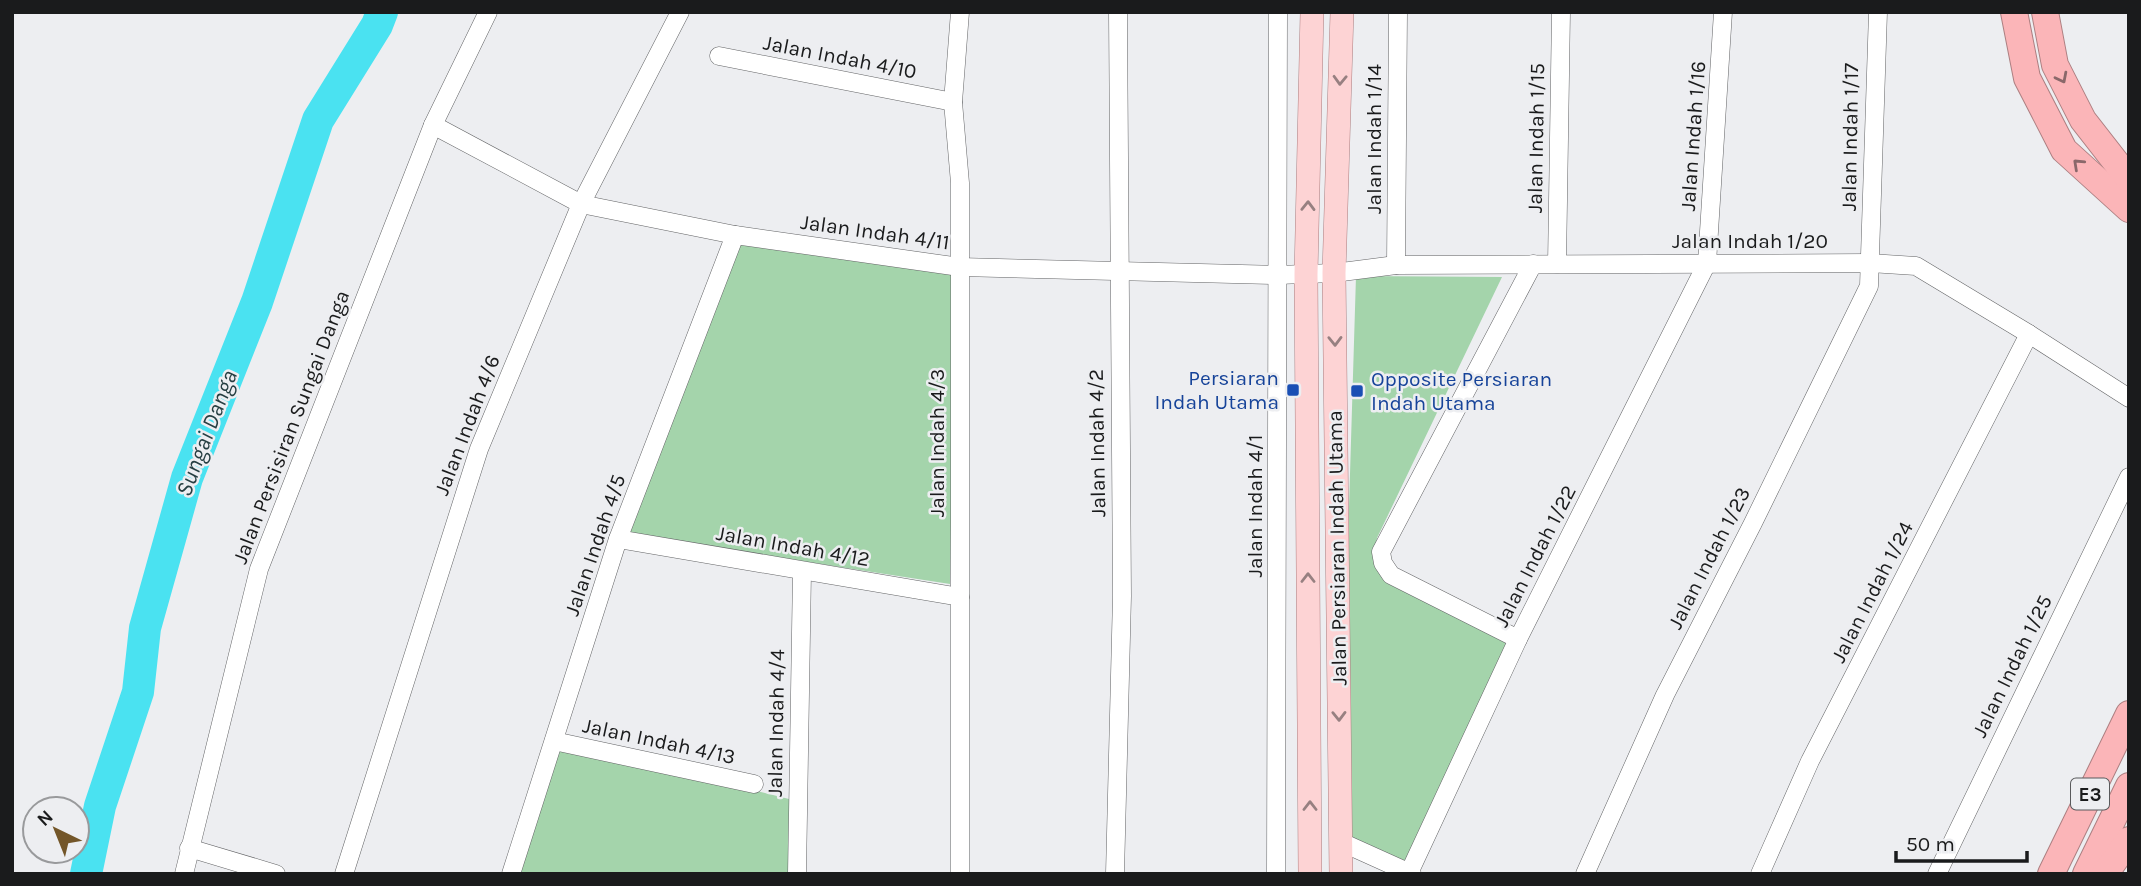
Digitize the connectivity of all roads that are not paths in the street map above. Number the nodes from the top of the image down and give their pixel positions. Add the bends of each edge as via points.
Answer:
1 (488, 12) edge
2 (681, 12) edge
3 (960, 12) edge
4 (1118, 12) edge
5 (1278, 12) edge
6 (1312, 12) edge
7 (1342, 12) edge
8 (1398, 12) edge
9 (1561, 12) edge
10 (1723, 12) edge
11 (1878, 12) edge
12 (2014, 12) edge
13 (2045, 12) edge
14 (719, 56) dead end
15 (953, 102) junction
16 (433, 125) junction
17 (2129, 179) edge
18 (581, 204) junction
19 (2129, 209) edge
20 (735, 234) junction
21 (1870, 263) junction
22 (1533, 264) junction
23 (1557, 264) junction
24 (1707, 264) junction
25 (1396, 265) junction
26 (960, 267) junction
27 (1117, 270) junction
28 (1334, 273) junction
29 (1306, 274) junction
30 (1277, 275) junction
31 (2029, 334) junction
32 (2129, 398) edge
33 (2129, 477) edge
34 (618, 539) junction
35 (802, 572) junction
36 (960, 597) junction
37 (1518, 639) junction
38 (2129, 714) edge
39 (554, 741) junction
40 (754, 784) dead end
41 (2129, 786) edge
42 (2129, 840) edge
43 (1341, 842) junction
44 (189, 848) junction
45 (1411, 873) edge
46 (184, 874) edge
47 (276, 874) edge
48 (344, 874) edge
49 (511, 874) edge
50 (797, 874) edge
51 (960, 874) edge
52 (1115, 874) edge
53 (1276, 874) edge
54 (1310, 874) edge
55 (1341, 874) edge
56 (1585, 874) edge
57 (1760, 874) edge
58 (1937, 874) edge
59 (2051, 874) edge
60 (2085, 874) edge
61 (2105, 874) edge

1 - 16 street, Jalan Persisiran Sungai Danga
2 - 18 street, Jalan Indah 4/6
3 - 15 street, Jalan Indah 4/3
4 - 27 street, Jalan Indah 4/2
5 - 30 street, Jalan Indah 4/1
29 -> 6 main road, Jalan Persiaran Indah Utama
7 -> 28 main road, Jalan Persiaran Indah Utama
8 - 25 street, Jalan Indah 1/14
9 - 23 street, Jalan Indah 1/15
10 - 24 street, Jalan Indah 1/16
11 - 21 street, Jalan Indah 1/17
19 -> 12 highway via 2064,150 2027,78
13 -> 17 highway via 2055,65 2082,120
14 - 15 street, Jalan Indah 4/10
15 - 26 street, Jalan Indah 4/3 via 960,183
16 - 18 street, Jalan Indah 4/11
16 - 44 street, Jalan Persisiran Sungai Danga via 259,569
18 - 20 street, Jalan Indah 4/11
18 - 48 street, Jalan Indah 4/6 via 479,449
20 - 26 street, Jalan Indah 4/11
20 - 34 street, Jalan Indah 4/5
21 - 24 street, Jalan Indah 1/20
21 - 31 street, Jalan Indah 1/20 via 1916,266
21 - 56 street, Jalan Indah 1/23 via 1869,286 1665,695
22 - 23 street, Jalan Indah 1/20
22 - 25 street, Jalan Indah 1/20
22 - 37 street via 1384,542 1383,563 1391,575
23 - 24 street, Jalan Indah 1/20
24 - 37 street, Jalan Indah 1/22
25 - 28 street, Jalan Indah 1/20
26 - 27 street, Jalan Indah 4/11
26 - 36 street, Jalan Indah 4/3
27 - 30 street, Jalan Indah 4/11
27 - 52 street, Jalan Indah 4/2 via 1122,596
28 - 29 street, Jalan Indah 4/11
28 -> 43 main road, Jalan Persiaran Indah Utama
29 - 30 street, Jalan Indah 4/11
54 -> 29 main road, Jalan Persiaran Indah Utama
30 - 53 street, Jalan Indah 4/1
31 - 32 street, Jalan Indah 1/20
31 - 57 street, Jalan Indah 1/24 via 1811,761
33 - 58 street, Jalan Indah 1/25
34 - 35 street, Jalan Indah 4/12
34 - 39 street, Jalan Indah 4/5
35 - 36 street, Jalan Indah 4/12
35 - 50 street, Jalan Indah 4/4
36 - 51 street, Jalan Indah 4/3
37 - 45 street, Jalan Indah 1/22
38 - 59 highway, E3
39 - 40 street, Jalan Indah 4/13
39 - 49 street, Jalan Indah 4/5
41 - 60 highway, E3
42 - 61 highway
43 - 45 street
43 - 55 main road, Jalan Persiaran Indah Utama
44 - 46 street, Jalan Persisiran Sungai Danga
44 - 47 street

